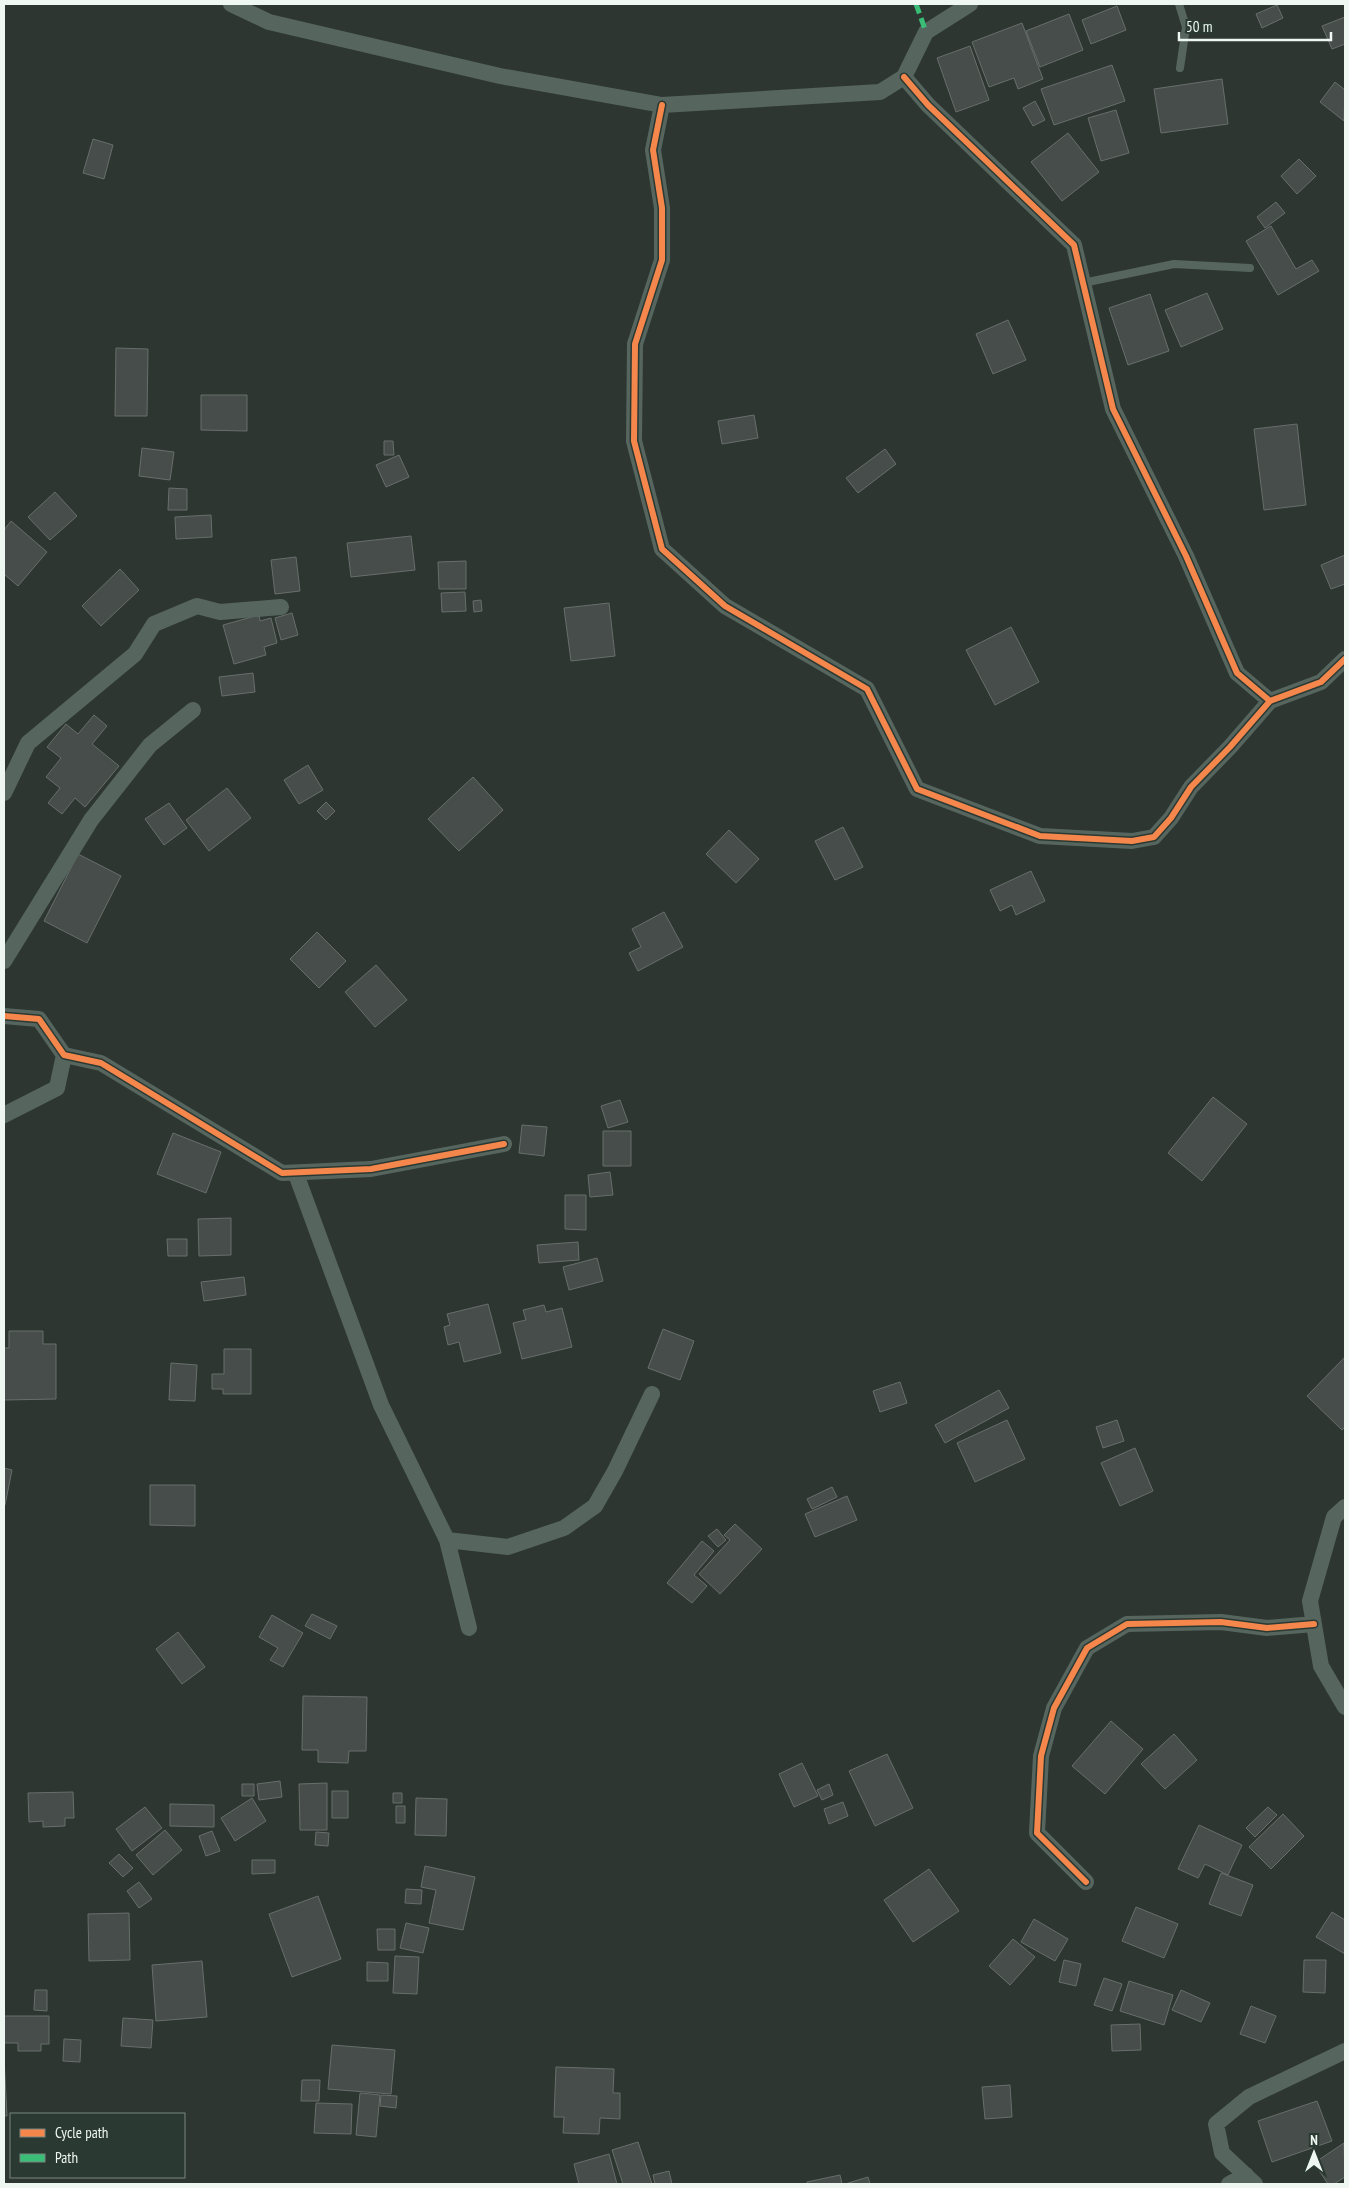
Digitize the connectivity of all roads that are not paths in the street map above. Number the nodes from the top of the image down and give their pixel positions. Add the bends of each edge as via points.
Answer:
1 (231, 4) edge
2 (970, 4) edge
3 (1179, 4) edge
4 (1180, 68) dead end
5 (904, 77) junction
6 (662, 105) junction
7 (1250, 268) dead end
8 (1083, 283) junction
9 (282, 607) dead end
10 (1345, 659) edge
11 (1270, 702) junction
12 (193, 710) dead end
13 (4, 793) edge
14 (4, 960) edge
15 (4, 1016) edge
16 (64, 1055) junction
17 (4, 1115) edge
18 (504, 1144) dead end
19 (296, 1174) junction
20 (652, 1394) dead end
21 (1345, 1507) edge
22 (447, 1540) junction
23 (1314, 1624) junction
24 (469, 1628) dead end
25 (1345, 1707) edge
26 (1086, 1882) dead end
27 (1345, 2051) edge
28 (1250, 2179) edge
29 (1229, 2184) edge

1 - 6 street via 269,22 375,47 500,76
2 - 5 street via 926,32
3 - 4 lane via 1186,27
5 - 6 street via 880,92
5 - 8 street via 928,105 1074,246
6 - 11 street via 653,150 662,208 662,260 635,344 634,441 662,549 725,606 867,689 917,789 1040,836 1132,841 1154,836 1171,818 1190,787
7 - 8 lane via 1174,264
8 - 11 street via 1113,409 1186,556 1237,672
9 - 13 street via 220,612 197,606 154,624 135,654 28,743
10 - 11 street via 1321,682
12 - 14 street via 150,745 91,820
15 - 16 street via 39,1019
16 - 17 street via 58,1088
16 - 19 street via 101,1062 282,1173
18 - 19 street via 371,1169
19 - 22 street via 381,1405
20 - 22 street via 595,1506 564,1528 508,1547
21 - 23 street via 1334,1517 1310,1601
22 - 24 street
23 - 25 street via 1321,1666
23 - 26 street via 1267,1628 1221,1622 1127,1624 1087,1648 1054,1708 1041,1756 1037,1833
27 - 28 street via 1249,2097 1216,2124 1222,2153
28 - 29 street

